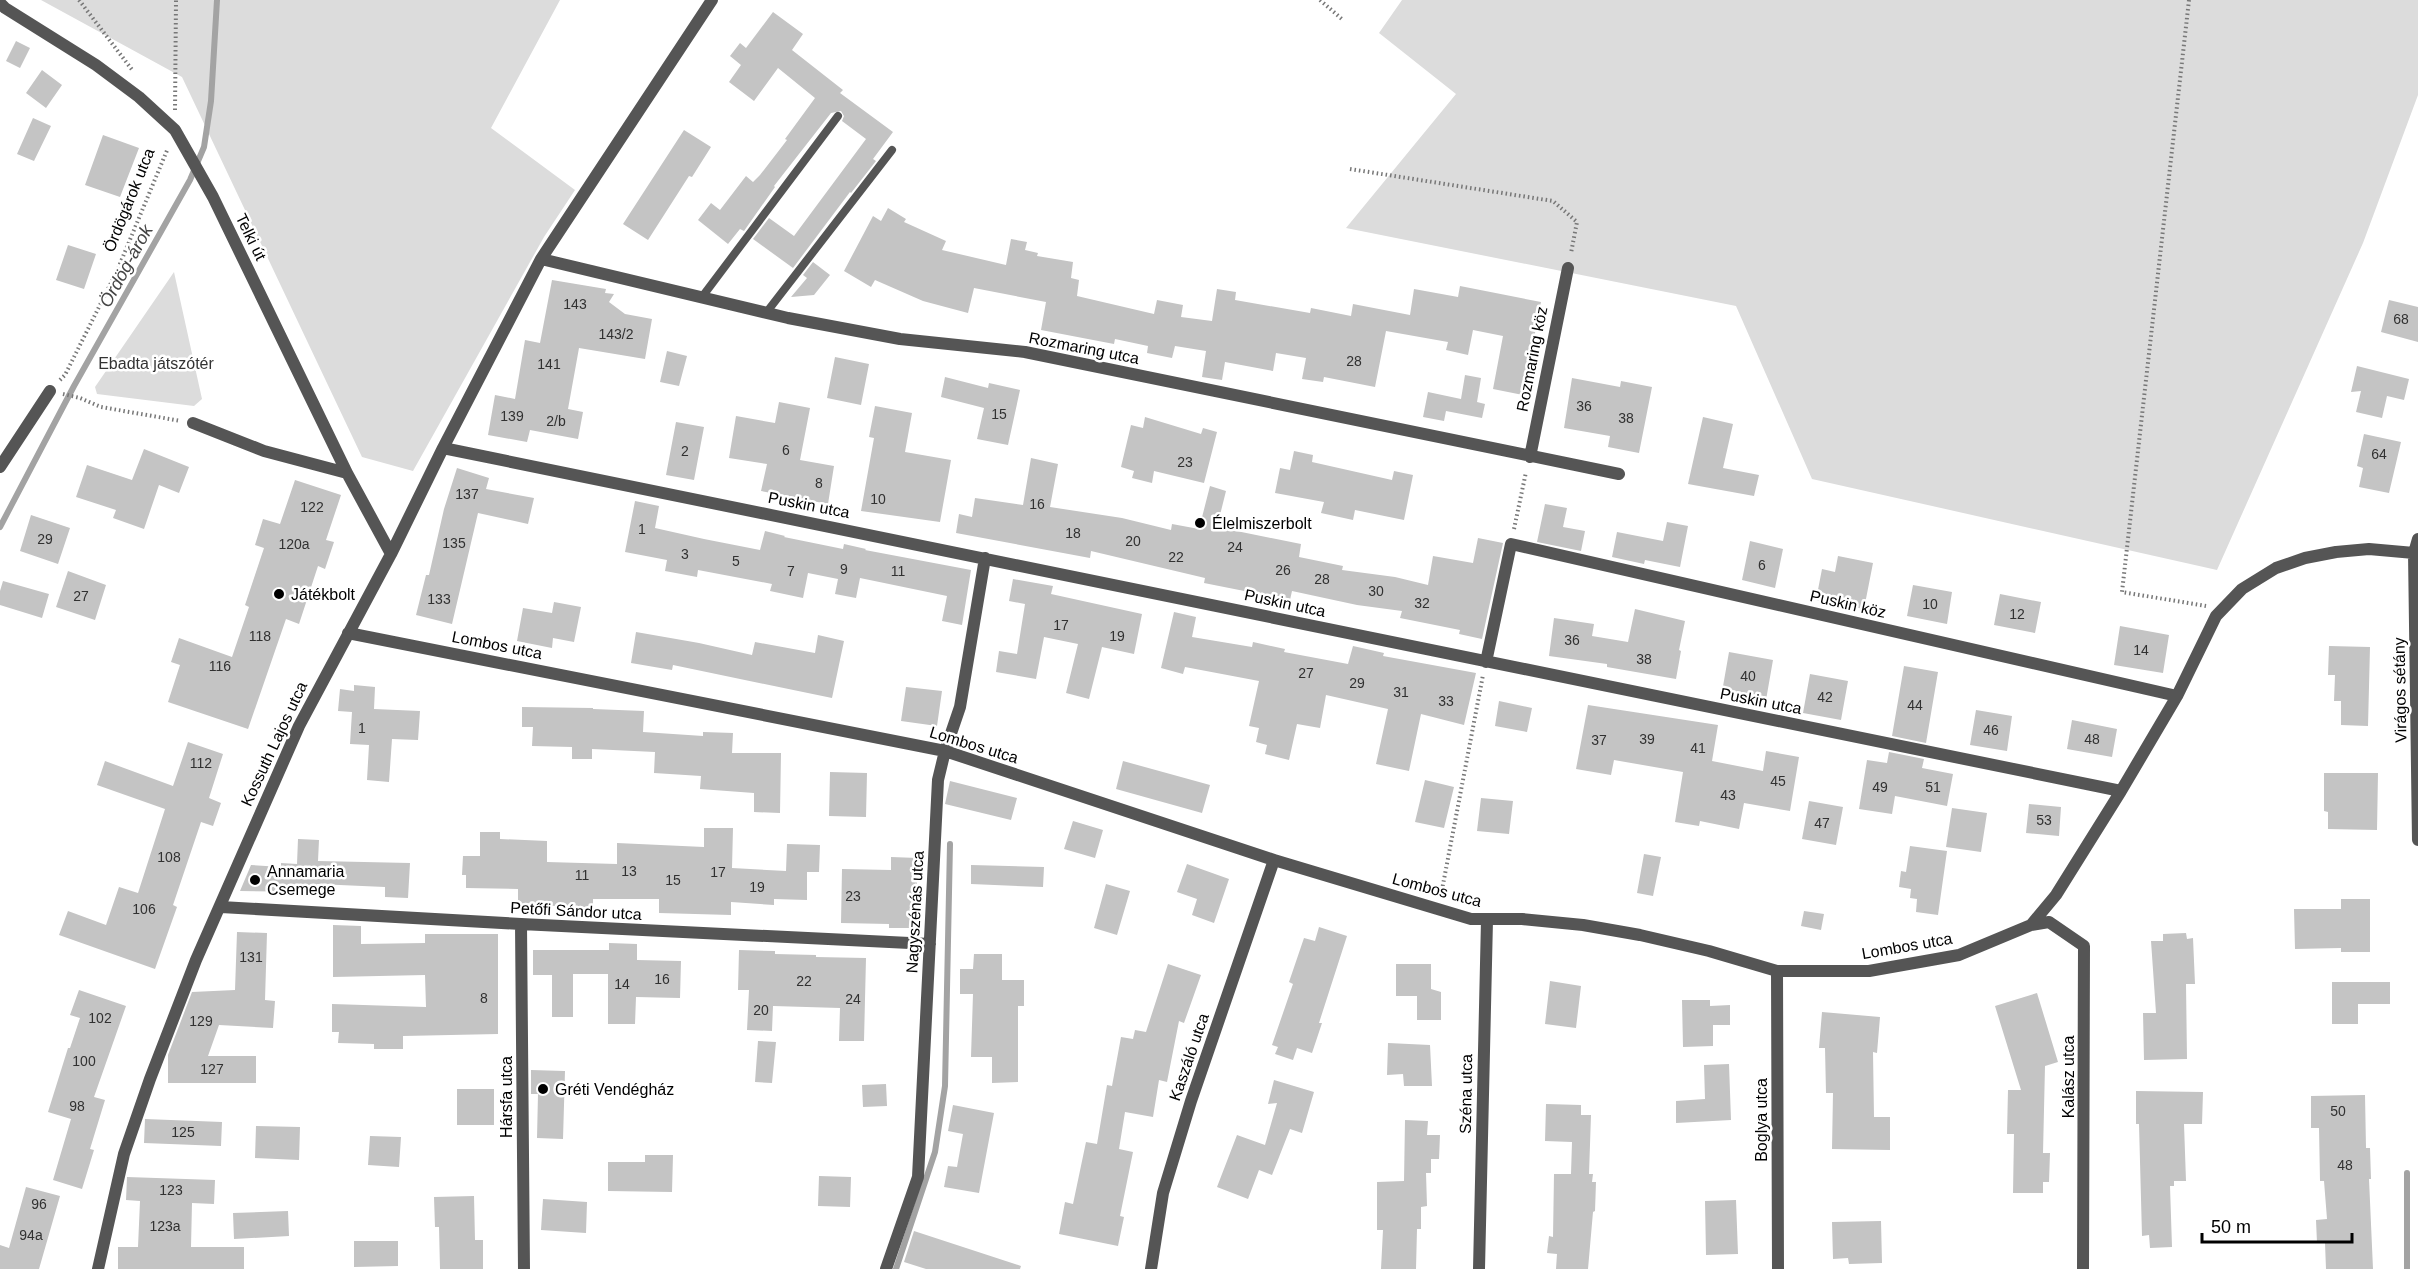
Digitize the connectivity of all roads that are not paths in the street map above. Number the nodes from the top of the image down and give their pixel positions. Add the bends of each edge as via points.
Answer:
1 (712, 0) edge
2 (0, 3) edge
3 (838, 116) dead end
4 (892, 150) dead end
5 (541, 259) junction
6 (1568, 268) road end
7 (702, 297) junction
8 (766, 313) junction
9 (52, 392) road end
10 (193, 423) road end
11 (443, 448) junction
12 (1530, 457) junction
13 (0, 467) edge
14 (347, 473) junction
15 (1619, 474) dead end
16 (2418, 539) edge
17 (2414, 553) junction
18 (391, 554) junction
19 (985, 558) junction
20 (348, 633) junction
21 (1486, 662) junction
22 (2177, 696) junction
23 (945, 751) junction
24 (2121, 791) junction
25 (2418, 840) edge
26 (1274, 860) junction
27 (221, 907) junction
28 (1487, 920) junction
29 (521, 924) junction
30 (2031, 925) junction
31 (930, 944) junction
32 (1777, 970) junction
33 (98, 1269) edge
34 (524, 1269) edge
35 (886, 1269) edge
36 (1151, 1269) edge
37 (1479, 1269) edge
38 (1778, 1269) edge
39 (2083, 1269) edge

1 - 5 street, Kossuth Lajos utca
2 - 14 street, Telki út via 139,97 175,130 213,197
3 - 7 lane
4 - 8 lane
5 - 7 street, Rozmaring utca
5 - 11 street, Kossuth Lajos utca
6 - 12 street, Rozmaring köz
7 - 8 street, Rozmaring utca
8 - 12 street, Rozmaring utca via 900,339 1025,352
9 - 13 street
10 - 14 street via 264,451
11 - 18 street, Kossuth Lajos utca
11 - 19 street, Puskin utca
12 - 15 street, Rozmaring utca
14 - 18 street, Telki út
16 - 17 street, Virágos sétány
17 - 22 street, Lombos utca via 2369,549 2336,552 2276,568 2242,589 2216,616
17 - 25 street, Virágos sétány
18 - 20 street, Kossuth Lajos utca
19 - 21 street, Puskin utca
19 - 23 street, Nagyszénás utca via 960,707
20 - 23 street, Lombos utca
20 - 27 street, Kossuth Lajos utca via 299,726
21 - 22 street, Puskin köz via 1511,544
21 - 24 street, Puskin utca
22 - 24 street, Lombos utca
23 - 26 street, Lombos utca
23 - 31 street, Nagyszénás utca via 938,780
24 - 30 street, Lombos utca via 2056,894
26 - 28 street, Lombos utca via 1438,910
26 - 36 street, Kaszáló utca via 1191,1101 1167,1182
27 - 29 street, Petőfi Sándor utca
27 - 33 street, Kossuth Lajos utca via 196,960 136,1116
28 - 32 street, Lombos utca via 1522,919 1640,934
28 - 37 street, Széna utca
29 - 31 street, Petőfi Sándor utca
29 - 34 street, Hársfa utca
30 - 32 street, Lombos utca via 1959,954 1869,971
30 - 39 street, Kalász utca via 2049,922 2084,946
31 - 35 street, Nagyszénás utca via 918,1177
32 - 38 street, Boglya utca

